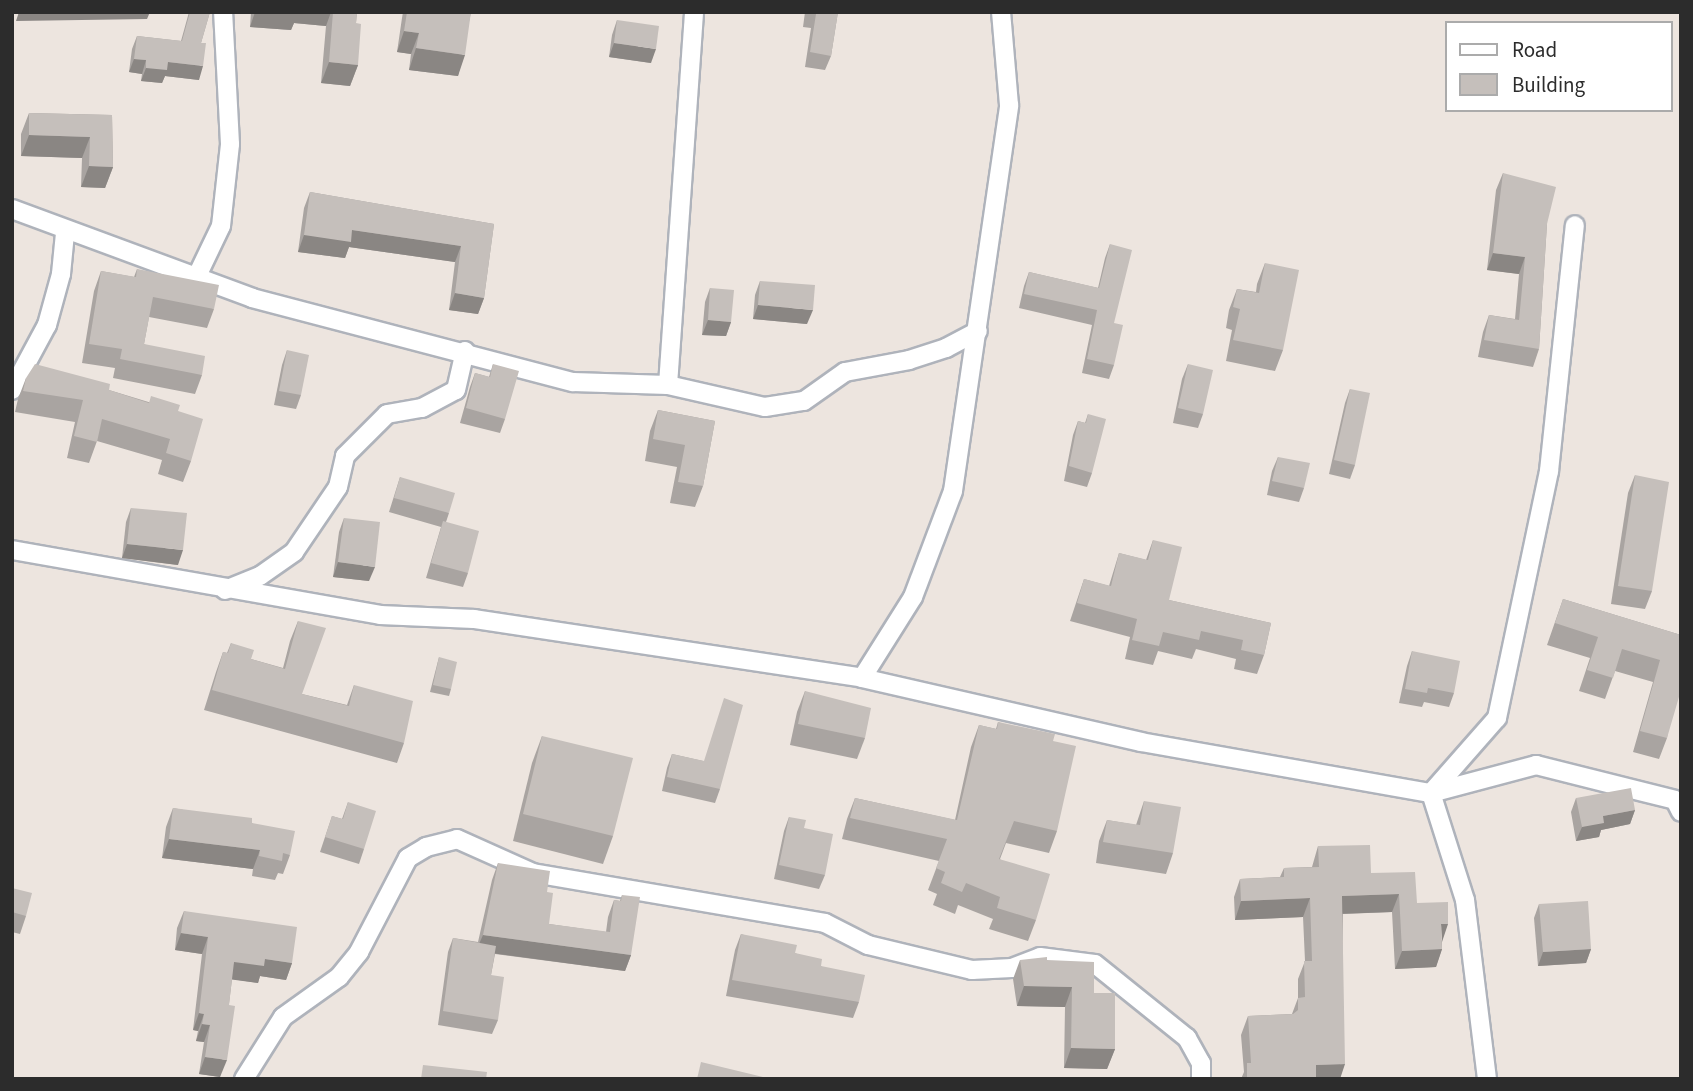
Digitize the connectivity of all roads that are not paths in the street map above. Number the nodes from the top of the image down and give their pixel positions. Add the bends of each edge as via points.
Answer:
1 (223, 12) edge
2 (694, 12) edge
3 (1001, 12) edge
4 (12, 209) edge
5 (1575, 225) dead end
6 (65, 233) junction
7 (197, 276) junction
8 (978, 331) junction
9 (465, 351) junction
10 (668, 385) junction
11 (12, 390) edge
12 (12, 550) edge
13 (225, 590) junction
14 (862, 678) junction
15 (1431, 793) junction
16 (1681, 812) edge
17 (244, 1079) edge
18 (1201, 1079) edge
19 (1487, 1079) edge

1 - 7 street via 230,144 221,226
2 - 10 street
3 - 8 street via 1009,105
4 - 6 street
5 - 15 street via 1549,471 1497,718
6 - 7 street
6 - 11 street via 61,274 47,325
7 - 9 street via 252,298
8 - 10 street via 909,360 845,372 786,408 731,401
8 - 14 street via 953,491 913,597
9 - 10 street via 573,382
9 - 13 street via 456,390 422,408 387,414 345,456 338,487 294,552 260,576
12 - 13 street
13 - 14 street via 380,615 474,619
14 - 15 street via 1141,742
15 - 16 street via 1536,765 1675,800
15 - 19 street via 1465,900
17 - 18 street via 284,1017 339,977 359,952 408,858 426,846 457,839 533,873 825,923 868,946 960,968 1012,968 1040,957 1095,964 1187,1038 1201,1063

